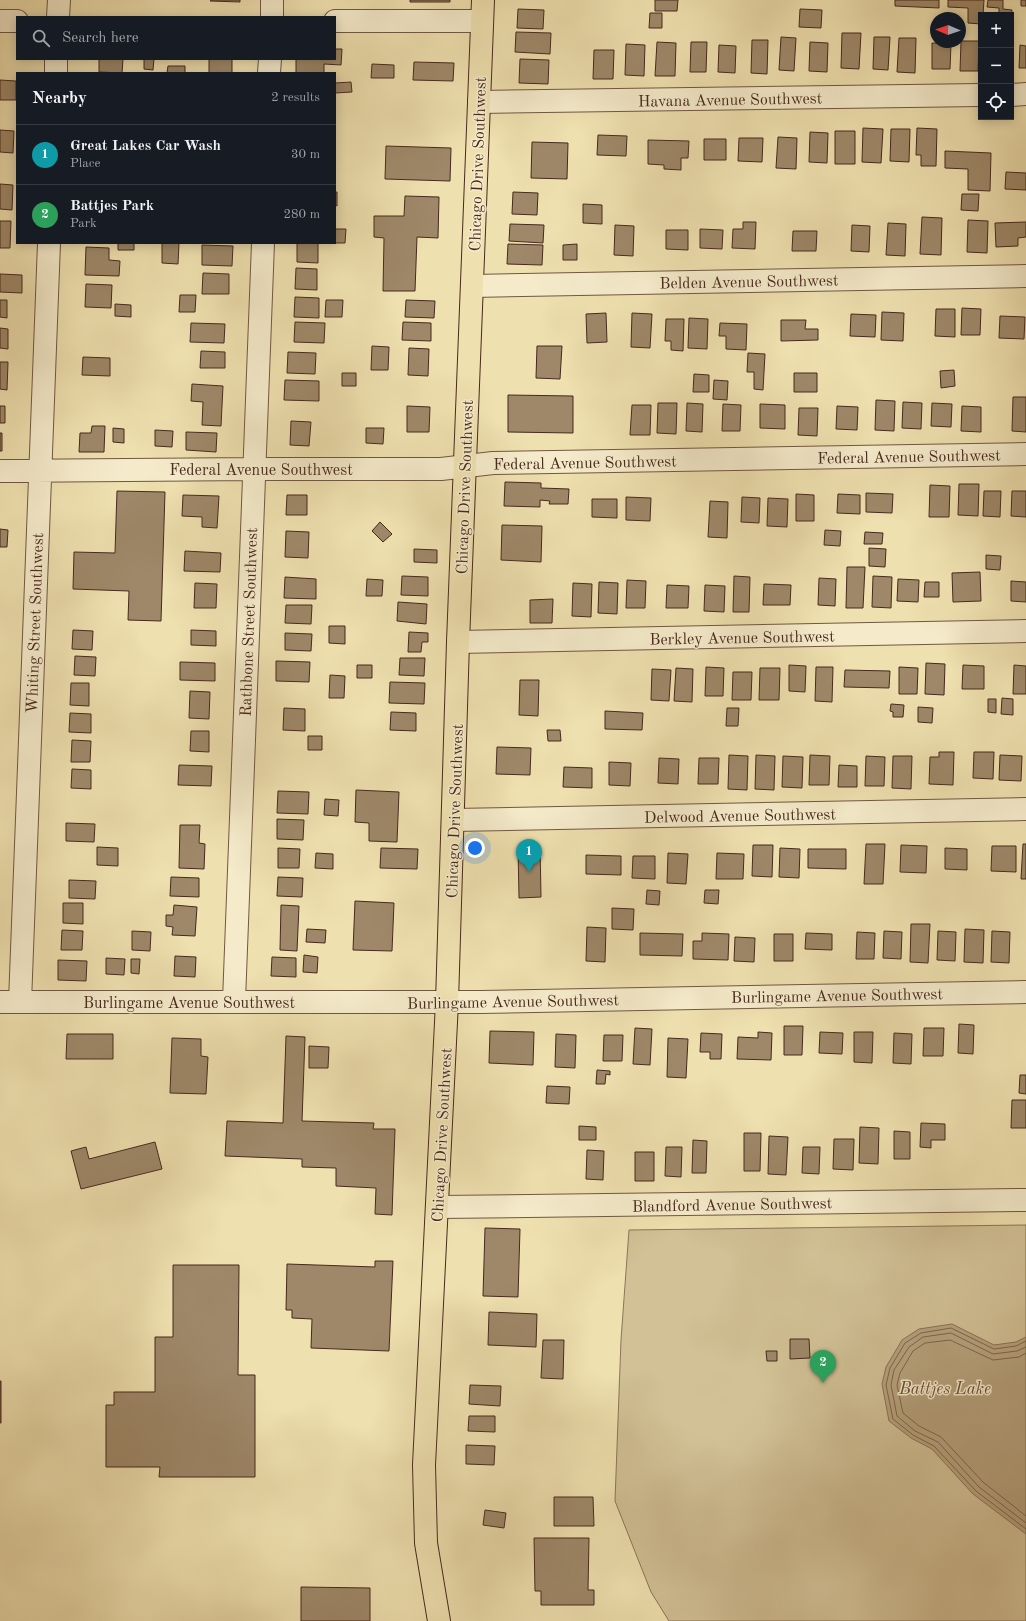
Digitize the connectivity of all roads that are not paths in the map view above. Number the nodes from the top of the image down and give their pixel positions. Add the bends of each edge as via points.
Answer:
1 (59, 0) edge
2 (272, 0) edge
3 (483, 10) edge
4 (58, 16) edge
5 (272, 16) edge
6 (0, 21) edge
7 (16, 21) edge
8 (336, 21) edge
9 (56, 60) edge
10 (270, 60) edge
11 (56, 72) edge
12 (270, 72) edge
13 (1026, 94) edge
14 (978, 95) edge
15 (1014, 95) edge
16 (479, 102) junction
17 (49, 244) edge
18 (263, 244) edge
19 (1026, 276) edge
20 (472, 286) junction
21 (1026, 454) edge
22 (465, 466) junction
23 (254, 469) junction
24 (0, 471) edge
25 (39, 471) junction
26 (1026, 631) edge
27 (458, 642) junction
28 (1026, 809) edge
29 (454, 820) junction
30 (1026, 992) edge
31 (234, 1001) junction
32 (10, 1002) edge
33 (447, 1002) junction
34 (1026, 1200) edge
35 (438, 1207) junction
36 (439, 1621) edge

1 - 4 street
2 - 5 street
3 - 8 street
3 - 16 main road, Chicago Drive Southwest
6 - 7 street
9 - 11 street
10 - 12 street
13 - 15 street
14 - 16 street, Havana Avenue Southwest
16 - 20 main road, Chicago Drive Southwest
17 - 25 street, Whiting Street Southwest
18 - 23 street, Rathbone Street Southwest
19 - 20 street, Belden Avenue Southwest
20 - 22 main road, Chicago Drive Southwest
21 - 22 street, Federal Avenue Southwest via 500,463
22 - 23 street, Federal Avenue Southwest via 441,469
22 - 27 main road, Chicago Drive Southwest
23 - 25 street, Federal Avenue Southwest
23 - 31 street, Rathbone Street Southwest
24 - 25 street, Federal Avenue Southwest
25 - 32 street, Whiting Street Southwest
26 - 27 street, Berkley Avenue Southwest
27 - 29 main road, Chicago Drive Southwest
28 - 29 street, Delwood Avenue Southwest
29 - 33 main road, Chicago Drive Southwest
30 - 33 street, Burlingame Avenue Southwest
31 - 32 street, Burlingame Avenue Southwest
31 - 33 street, Burlingame Avenue Southwest
33 - 35 main road, Chicago Drive Southwest
34 - 35 street, Blandford Avenue Southwest
35 - 36 main road, Chicago Drive Southwest via 424,1472 426,1543

